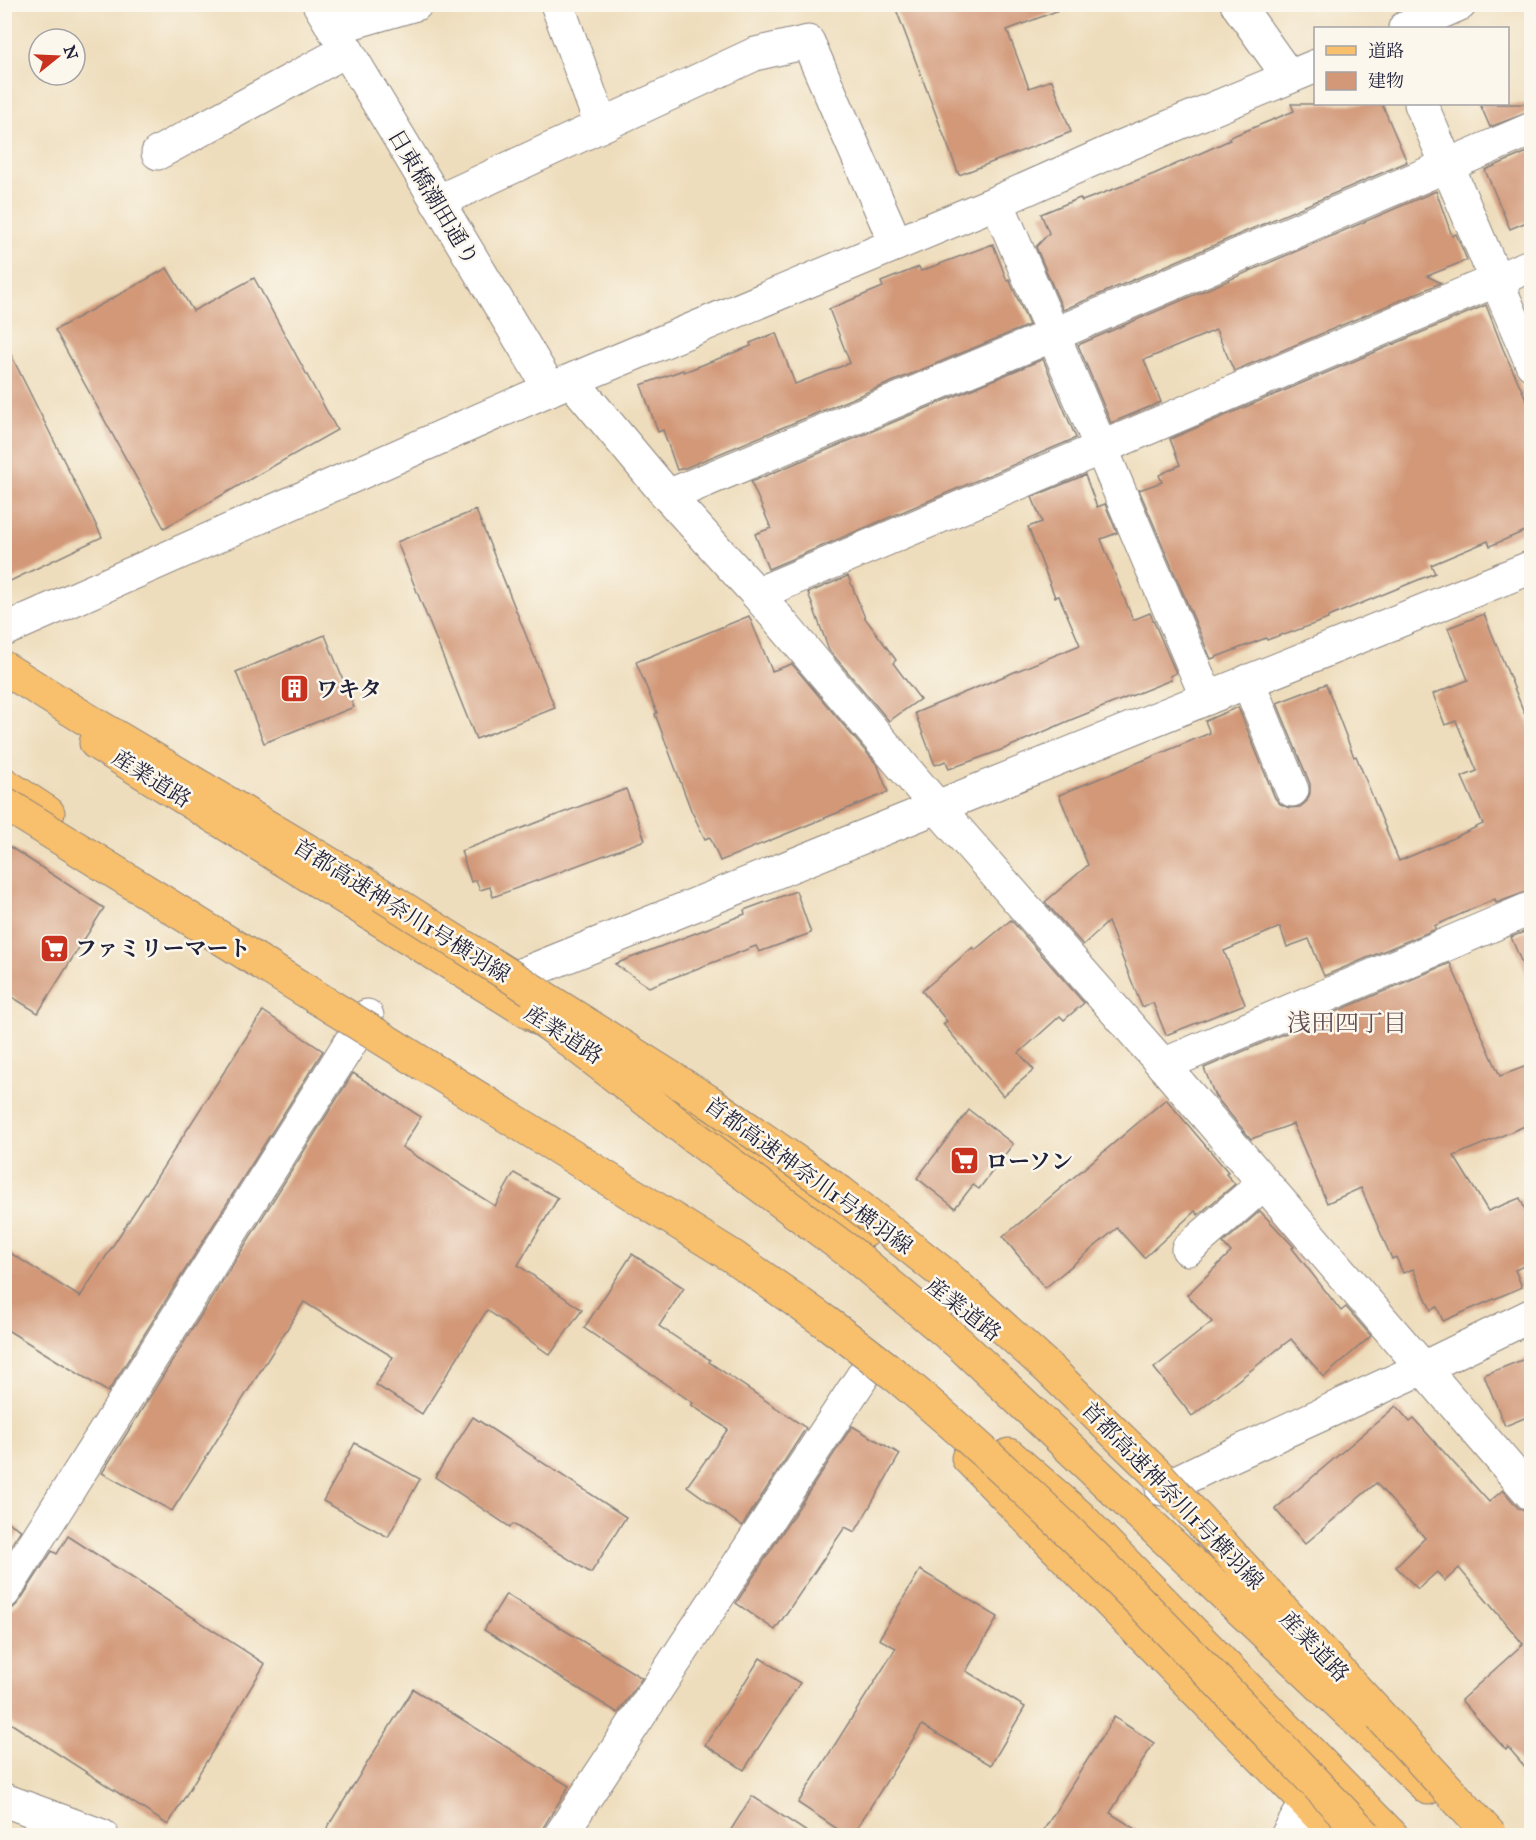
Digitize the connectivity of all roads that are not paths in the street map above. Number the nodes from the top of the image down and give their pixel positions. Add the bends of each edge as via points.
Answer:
1 (416, 4) edge
2 (557, 4) edge
3 (1237, 4) edge
4 (1460, 4) edge
5 (1407, 27) edge
6 (333, 28) edge
7 (1302, 72) edge
8 (1421, 105) edge
9 (601, 125) junction
10 (1532, 129) edge
11 (158, 153) dead end
12 (1448, 166) junction
13 (437, 202) junction
14 (997, 202) junction
15 (897, 244) junction
16 (1532, 265) edge
17 (1496, 280) junction
18 (1053, 335) junction
19 (1532, 364) edge
20 (561, 385) junction
21 (1101, 448) junction
22 (668, 496) junction
23 (1532, 567) edge
24 (757, 594) junction
25 (4, 630) edge
26 (4, 668) edge
27 (1248, 681) junction
28 (4, 682) edge
29 (1207, 698) junction
30 (4, 784) edge
31 (1292, 790) dead end
32 (4, 802) edge
33 (937, 807) junction
34 (382, 896) junction
35 (1532, 908) edge
36 (491, 987) junction
37 (367, 1017) junction
38 (1163, 1065) junction
39 (1264, 1183) junction
40 (1188, 1249) dead end
41 (1532, 1315) edge
42 (821, 1317) junction
43 (868, 1368) junction
44 (1423, 1368) junction
45 (1162, 1490) junction
46 (1532, 1495) edge
47 (4, 1592) edge
48 (4, 1800) edge
49 (1306, 1804) junction
50 (102, 1836) edge
51 (560, 1836) edge
52 (1287, 1836) edge
53 (1339, 1836) edge
54 (1366, 1836) edge
55 (1392, 1836) edge
56 (1478, 1836) edge
57 (1491, 1836) edge
58 (1501, 1836) edge

1 - 6 street
2 - 9 street
3 - 7 street
4 - 5 street
6 - 11 street
6 - 13 street, 日東橋潮田通り
7 - 14 street
8 - 12 street
9 - 13 street
9 - 15 street via 755,54 808,42
10 - 12 street
12 - 17 street
12 - 18 street
13 - 20 street, 日東橋潮田通り
14 - 15 street
14 - 18 street
15 - 20 street
16 - 17 street
17 - 19 street
17 - 21 street
18 - 21 street
18 - 22 street
20 - 22 street, 日東橋潮田通り
20 - 25 street
21 - 24 street
21 - 29 street
22 - 24 street, 日東橋潮田通り
23 - 27 street
24 - 33 street, 日東橋潮田通り
26 - 34 main road, 首都高速神奈川1号横羽線
27 - 29 street
27 - 31 street
28 - 36 main road, 産業道路 via 55,718
29 - 33 street
30 - 37 main road
32 - 42 main road, bridge via 732,1256
33 - 36 street
33 - 38 street, 日東橋潮田通り
34 - 56 main road, bridge via 855,1256 968,1352
34 - 57 main road, 首都高速神奈川1号横羽線, bridge via 708,1101 840,1192 945,1275 1157,1474
35 - 38 street
36 - 45 main road, 産業道路 via 842,1213 1003,1339
37 - 43 main road via 551,1134 794,1307
37 - 47 street
38 - 39 street, 日東橋潮田通り
39 - 40 street
39 - 44 street, 日東橋潮田通り
41 - 44 street
42 - 54 main road, bridge via 909,1387 1103,1563
42 - 55 main road, bridge via 1002,1448 1079,1516
43 - 49 main road via 995,1484
43 - 51 street
44 - 45 street
44 - 46 street, 日東橋潮田通り
45 - 58 main road, 産業道路
48 - 50 street
49 - 52 street
49 - 53 main road

